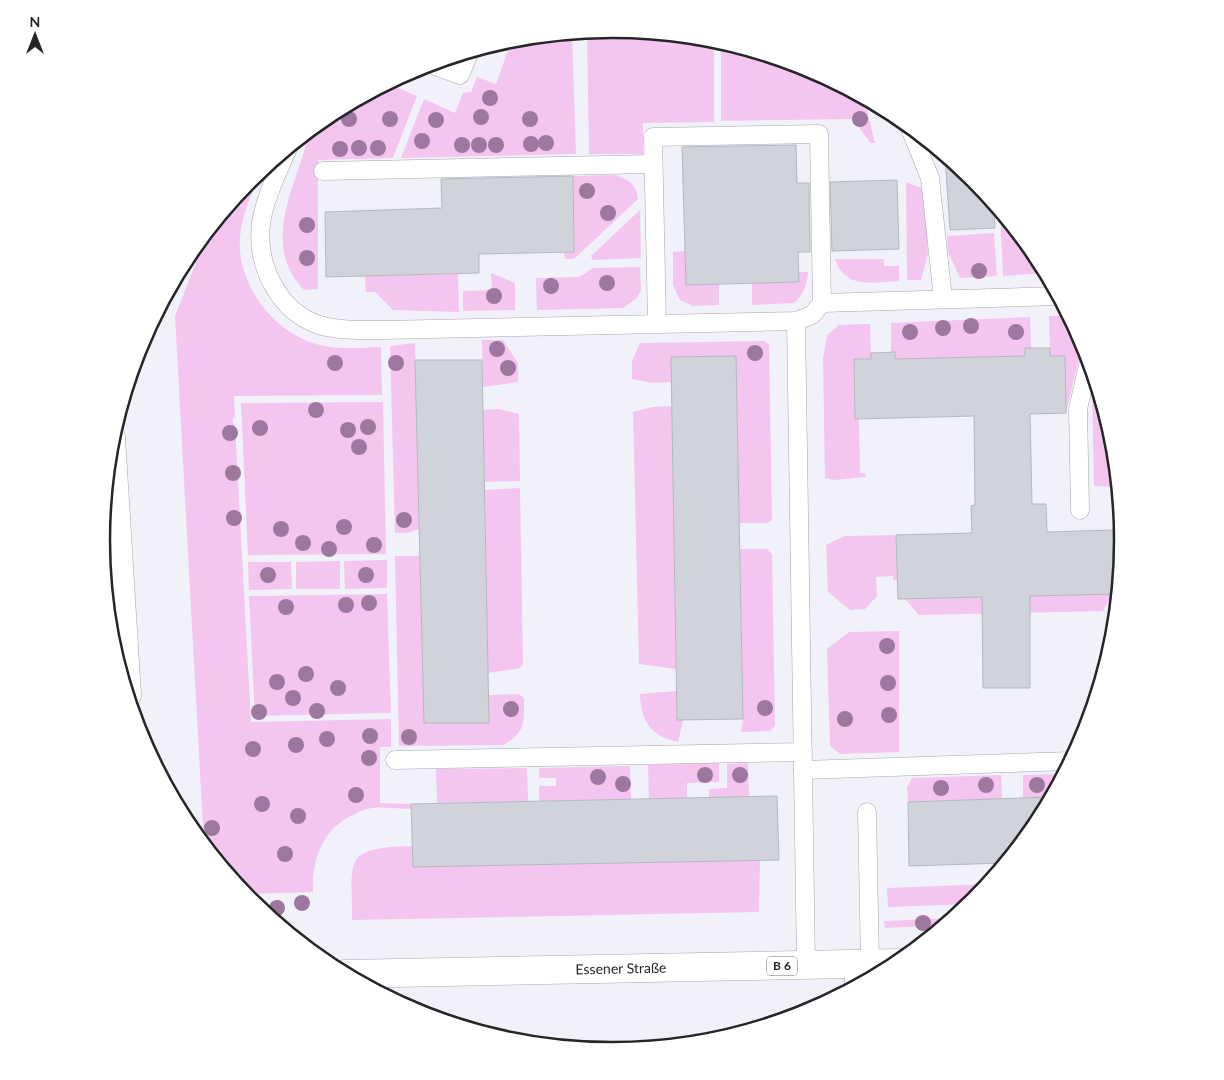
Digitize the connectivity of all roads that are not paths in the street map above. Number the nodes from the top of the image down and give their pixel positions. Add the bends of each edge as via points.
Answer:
1 (467, 59) edge
2 (440, 68) edge
3 (914, 138) edge
4 (283, 160) edge
5 (653, 164) junction
6 (323, 171) dead end
7 (1051, 296) edge
8 (943, 299) junction
9 (822, 303) junction
10 (796, 322) junction
11 (657, 324) junction
12 (1086, 373) edge
13 (114, 479) edge
14 (1080, 510) dead end
15 (125, 662) edge
16 (803, 752) junction
17 (395, 760) dead end
18 (1063, 761) edge
19 (803, 770) junction
20 (867, 812) dead end
21 (806, 965) junction
22 (873, 969) edge
23 (859, 972) edge
24 (359, 974) edge

1 - 2 lane via 460,75
3 - 8 lane via 930,178
4 - 11 lane via 265,208 261,239 266,270 273,285 291,309 304,318 350,330
5 - 6 lane
5 - 9 lane via 653,137 820,134
5 - 11 lane
7 - 8 lane
8 - 9 lane
9 - 10 lane via 812,316
10 - 11 lane
10 - 16 lane
12 - 14 lane via 1078,409
13 - 15 main road
16 - 17 lane
16 - 19 lane
18 - 19 lane
19 - 21 lane
20 - 23 lane
21 - 23 main road, Essener Straße / B 6
21 - 24 main road, Essener Straße / B 6
22 - 23 main road, Essener Straße / B 6

